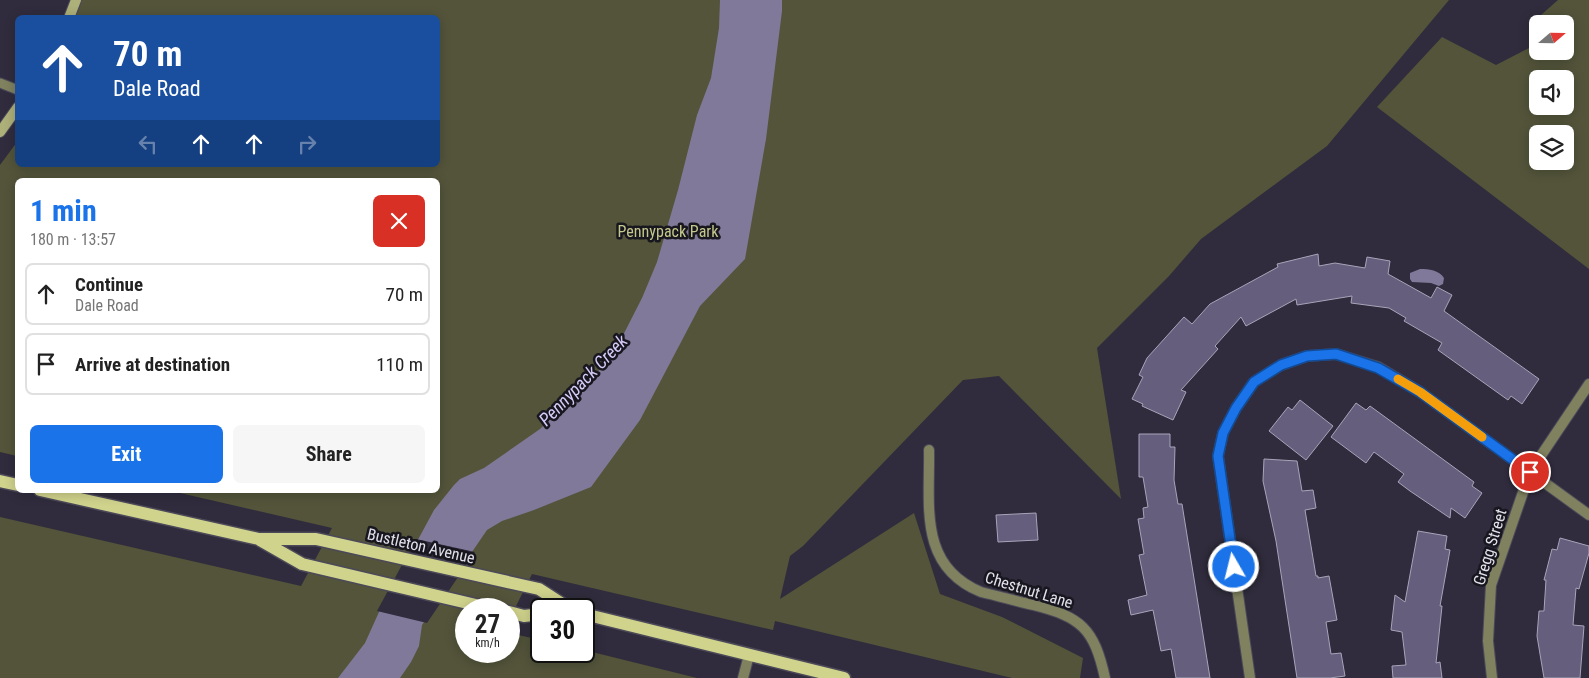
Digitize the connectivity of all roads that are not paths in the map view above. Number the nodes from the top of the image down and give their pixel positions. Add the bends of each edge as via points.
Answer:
1 (76, 0) edge
2 (70, 15) edge
3 (0, 83) edge
4 (15, 89) edge
5 (15, 111) edge
6 (0, 132) edge
7 (1589, 384) edge
8 (930, 450) dead end
9 (1530, 472) junction
10 (0, 481) edge
11 (15, 484) edge
12 (53, 493) edge
13 (1589, 515) edge
14 (259, 539) junction
15 (553, 598) edge
16 (455, 600) edge
17 (595, 617) edge
18 (749, 655) junction
19 (743, 678) edge
20 (844, 678) edge
21 (1105, 678) edge
22 (1250, 678) edge
23 (1492, 678) edge

1 - 2 street
3 - 4 lane
5 - 6 street
7 - 9 street, Gregg Street
8 - 21 street, Chestnut Lane via 930,529 941,561 968,587 1060,612 1074,619 1092,640
9 - 13 street
9 - 22 street via 1420,392 1378,368 1336,354 1307,356 1281,365 1254,382 1223,433 1218,456
9 - 23 street, Gregg Street via 1491,586 1488,641
10 - 11 main road
12 - 14 main road, Bustleton Avenue
14 - 15 main road, Bustleton Avenue via 316,539 539,589
14 - 16 main road, Bustleton Avenue via 302,564
17 - 18 main road
18 - 19 street
18 - 20 main road

